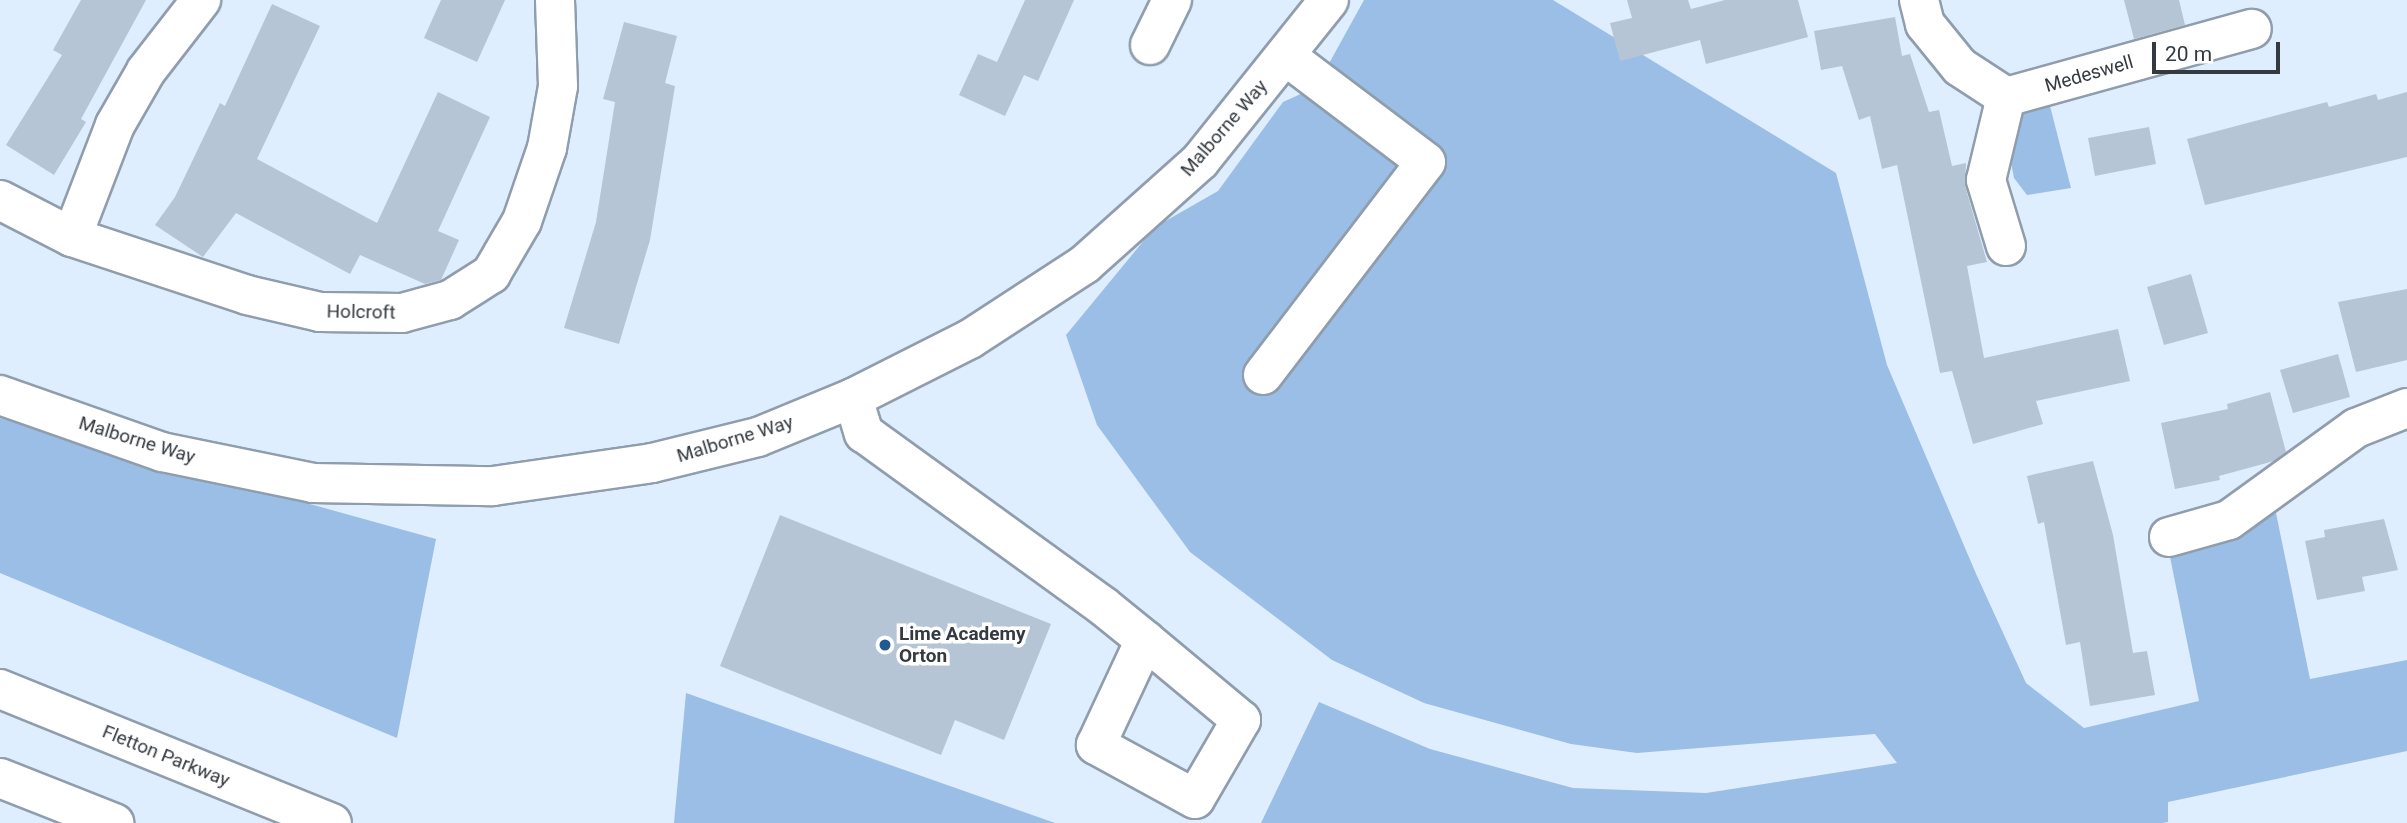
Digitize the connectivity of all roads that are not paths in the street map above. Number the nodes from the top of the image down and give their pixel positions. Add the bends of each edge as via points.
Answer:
1 (201, 0) edge
2 (555, 0) edge
3 (1172, 0) edge
4 (1329, 0) edge
5 (1919, 0) edge
6 (2252, 29) dead end
7 (1150, 45) dead end
8 (1286, 56) junction
9 (2006, 97) junction
10 (0, 200) edge
11 (72, 237) junction
12 (2006, 246) dead end
13 (1263, 375) dead end
14 (0, 395) edge
15 (853, 398) junction
16 (2407, 408) edge
17 (2169, 537) dead end
18 (1145, 640) dead end
19 (0, 689) edge
20 (0, 778) edge
21 (114, 823) edge
22 (332, 823) edge

1 - 11 main road via 146,71 115,125
2 - 11 main road, Holcroft via 558,86 547,148 522,221 491,274 450,300 402,313 320,312 247,295
3 - 7 main road
4 - 8 main road, Malborne Way
5 - 9 main road via 1925,24 1960,67
6 - 9 main road, Medeswell
8 - 13 main road via 1426,162
8 - 15 main road, Malborne Way via 1200,161 1085,264 970,339
9 - 12 main road via 1986,180
10 - 11 main road, Holcroft
14 - 15 main road, Malborne Way via 162,452 313,483 493,486 652,463 758,437
15 - 18 main road via 864,433
16 - 17 main road via 2356,428 2230,520
19 - 22 main road, Fletton Parkway
20 - 21 main road

